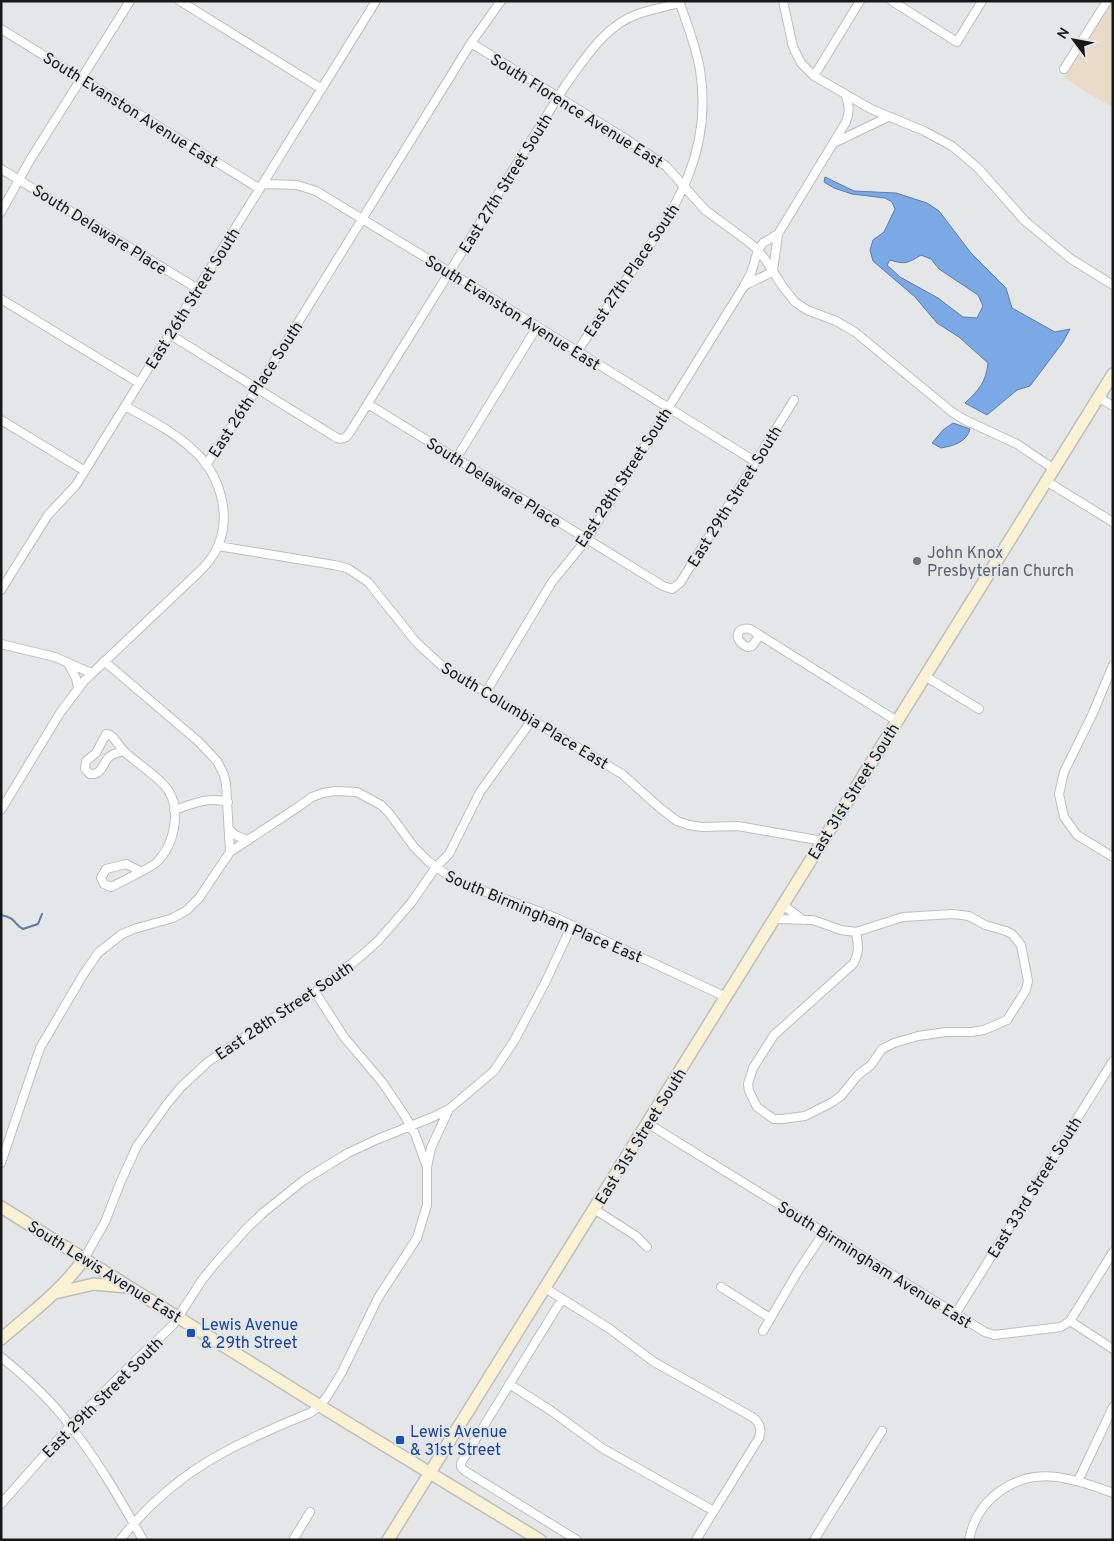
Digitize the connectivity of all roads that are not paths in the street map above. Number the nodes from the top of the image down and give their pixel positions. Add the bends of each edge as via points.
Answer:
1 (130, 1) edge
2 (180, 1) edge
3 (376, 1) edge
4 (502, 1) edge
5 (783, 1) edge
6 (860, 1) edge
7 (892, 1) edge
8 (982, 1) edge
9 (1107, 1) edge
10 (679, 2) edge
11 (1, 29) edge
12 (471, 43) junction
13 (1064, 68) dead end
14 (814, 76) junction
15 (81, 79) junction
16 (322, 89) junction
17 (846, 96) junction
18 (558, 97) junction
19 (888, 117) junction
20 (834, 143) junction
21 (1, 169) edge
22 (18, 180) junction
23 (262, 186) junction
24 (684, 188) junction
25 (1, 212) edge
26 (362, 219) junction
27 (778, 234) junction
28 (758, 250) junction
29 (773, 271) junction
30 (450, 272) junction
31 (1113, 285) edge
32 (744, 286) junction
33 (198, 289) junction
34 (1, 299) edge
35 (537, 327) junction
36 (169, 334) junction
37 (577, 352) junction
38 (1113, 374) edge
39 (139, 383) junction
40 (256, 388) junction
41 (1098, 397) junction
42 (794, 400) dead end
43 (368, 404) junction
44 (125, 406) junction
45 (1113, 406) edge
46 (668, 408) junction
47 (1, 420) edge
48 (456, 459) junction
49 (756, 462) junction
50 (206, 465) junction
51 (1054, 468) junction
52 (84, 471) junction
53 (1046, 481) junction
54 (1113, 522) edge
55 (586, 539) junction
56 (218, 546) junction
57 (672, 588) joint
58 (1, 590) edge
59 (760, 635) dead end
60 (1, 644) edge
61 (104, 661) junction
62 (68, 663) junction
63 (1113, 666) edge
64 (92, 672) junction
65 (925, 676) junction
66 (78, 688) junction
67 (486, 692) junction
68 (979, 709) dead end
69 (532, 720) junction
70 (897, 720) junction
71 (123, 751) junction
72 (228, 802) junction
73 (1, 810) edge
74 (174, 810) junction
75 (230, 830) junction
76 (247, 840) junction
77 (823, 841) junction
78 (230, 852) junction
79 (1113, 857) edge
80 (436, 867) junction
81 (140, 871) dead end
82 (783, 905) junction
83 (774, 918) junction
84 (803, 920) junction
85 (572, 925) junction
86 (856, 932) junction
87 (315, 992) junction
88 (726, 997) junction
89 (1113, 1061) edge
90 (448, 1109) junction
91 (647, 1123) junction
92 (411, 1126) junction
93 (4, 1146) edge
94 (1, 1163) edge
95 (427, 1167) junction
96 (1, 1207) edge
97 (594, 1209) junction
98 (824, 1232) junction
99 (647, 1247) dead end
100 (1113, 1252) edge
101 (84, 1259) junction
102 (131, 1287) junction
103 (721, 1287) dead end
104 (545, 1288) junction
105 (55, 1293) junction
106 (562, 1299) junction
107 (956, 1313) junction
108 (179, 1317) junction
109 (770, 1318) junction
110 (1070, 1321) junction
111 (763, 1331) dead end
112 (1, 1338) edge
113 (1113, 1348) edge
114 (1, 1357) edge
115 (510, 1384) junction
116 (320, 1406) junction
117 (1113, 1407) edge
118 (70, 1426) junction
119 (882, 1431) dead end
120 (430, 1472) junction
121 (1078, 1481) junction
122 (1113, 1494) edge
123 (1, 1504) edge
124 (714, 1511) junction
125 (310, 1512) dead end
126 (134, 1524) junction
127 (524, 1536) edge
128 (120, 1540) edge
129 (143, 1540) edge
130 (293, 1540) edge
131 (388, 1540) edge
132 (540, 1540) edge
133 (577, 1540) edge
134 (696, 1540) edge
135 (814, 1540) edge
136 (969, 1540) edge

1 - 15 street
2 - 16 street
3 - 16 street, East 26th Street South
4 - 12 street, East 26th Place South
5 - 14 street via 792,47
6 - 14 street
7 - 8 street via 957,42
9 - 13 street
10 - 18 street, East 27th Street South via 637,14 612,29 582,62
10 - 24 street, East 27th Place South via 698,59 702,109 699,144
11 - 15 street, South Evanston Avenue East
12 - 18 street, South Florence Avenue East
12 - 26 street, East 26th Place South
14 - 17 street
15 - 22 street
15 - 23 street, South Evanston Avenue East
16 - 23 street, East 26th Street South
17 - 19 street
17 - 20 street via 849,115
18 - 24 street, South Florence Avenue East via 658,160
18 - 30 street, East 27th Street South
19 - 20 street
19 - 31 street via 941,139 966,156 1025,221 1071,259
20 - 27 street
21 - 22 street, South Delaware Place
22 - 25 street
22 - 33 street, South Delaware Place
23 - 26 street, South Evanston Avenue East via 286,184 308,187
23 - 33 street, East 26th Street South
24 - 28 street, South Florence Avenue East via 705,210
24 - 37 street, East 27th Place South via 654,239
26 - 30 street, South Evanston Avenue East
26 - 40 street, East 26th Place South
27 - 28 street
27 - 29 street
28 - 29 street, South Florence Avenue East
28 - 32 street, East 28th Street South
29 - 32 street
29 - 51 street, South Florence Avenue East via 782,288 800,306 855,332 952,412 1017,444
30 - 35 street, South Evanston Avenue East
30 - 43 street, East 27th Street South
32 - 46 street, East 28th Street South
33 - 36 street, East 26th Street South
34 - 39 street
35 - 37 street, South Evanston Avenue East
35 - 48 street
36 - 39 street, East 26th Street South
36 - 40 street
37 - 46 street, South Evanston Avenue East
38 - 41 main road, East 31st Street South
39 - 44 street, East 26th Street South
40 - 43 street, East 27th Street South via 341,439 352,430
40 - 50 street, East 26th Place South
41 - 45 street
41 - 51 main road, East 31st Street South
42 - 49 street, East 29th Street South
43 - 48 street, South Delaware Place
44 - 50 street via 177,437
44 - 52 street, East 26th Street South
46 - 49 street, South Evanston Avenue East
46 - 55 street, East 28th Street South
47 - 52 street
48 - 55 street, South Delaware Place
49 - 57 street, East 29th Street South via 680,583
50 - 56 street, East 26th Place South via 218,486 223,507 224,524
51 - 53 main road, East 31st Street South
52 - 58 street, East 26th Street South via 48,515
53 - 54 street
53 - 65 main road, East 31st Street South
55 - 57 street, South Delaware Place via 662,586
55 - 67 street, East 28th Street South via 552,582
56 - 61 street, East 26th Place South via 208,563
56 - 67 street, South Columbia Place East via 311,560 359,574 427,653 442,666
59 - 70 street
60 - 62 street via 39,652
61 - 64 street, East 26th Place South
61 - 72 street via 217,761 224,775
62 - 64 street
62 - 66 street
63 - 79 street via 1059,787 1062,811 1068,825 1077,835
64 - 66 street, East 26th Place South
65 - 68 street
65 - 70 main road, East 31st Street South
66 - 73 street, East 26th Place South
67 - 69 street, South Columbia Place East
69 - 77 street, South Columbia Place East via 622,774 660,808 689,826 738,826
69 - 80 street, East 28th Street South via 489,777 449,854
70 - 77 main road, East 31st Street South
71 - 71 street via 108,758 97,774 90,774 85,769 86,761 96,753 106,734 113,736
71 - 74 street via 163,784 170,794
72 - 74 street via 207,800
72 - 75 street
74 - 81 street via 174,832 167,848 156,864
75 - 76 street
75 - 78 street
76 - 78 street, South Birmingham Place East
76 - 80 street, South Birmingham Place East via 312,797 346,791 366,796 382,805 414,847
77 - 82 main road, East 31st Street South
78 - 93 street via 187,910 173,918 122,934 98,954 40,1048
80 - 85 street, South Birmingham Place East via 456,881
80 - 87 street, East 28th Street South via 411,903 378,940
82 - 83 main road, East 31st Street South
82 - 84 street
83 - 84 street
83 - 88 main road, East 31st Street South
84 - 86 street
85 - 88 street, South Birmingham Place East
85 - 90 street via 545,983 494,1071
86 - 86 street via 859,950 853,964 774,1035 753,1068 749,1091 757,1107 774,1118 782,1120 805,1116 832,1103 887,1045 918,1036 984,1030 1007,1020 1026,990 1027,970 1017,939 968,916 903,917
87 - 92 street via 344,1038 382,1082
87 - 101 street, East 28th Street South via 223,1050 181,1087 137,1146 101,1230
88 - 91 main road, East 31st Street South
89 - 107 street, East 33rd Street South
90 - 92 street, East 29th Street South
90 - 95 street via 431,1148
91 - 97 main road, East 31st Street South
91 - 98 street, South Birmingham Avenue East
92 - 95 street
92 - 108 street, East 29th Street South via 348,1153 311,1175 264,1212 202,1280
93 - 94 street
95 - 116 street via 426,1205 418,1238 378,1298 342,1372
96 - 101 main road, South Lewis Avenue East
97 - 99 street, East 31st Street South via 636,1236
97 - 104 main road, East 31st Street South
98 - 107 street, South Birmingham Avenue East
98 - 109 street
100 - 110 street
101 - 102 main road, South Lewis Avenue East
101 - 105 main road
102 - 105 main road via 94,1284
102 - 108 main road, South Lewis Avenue East
103 - 109 street
104 - 106 street
104 - 120 main road, East 31st Street South
105 - 112 main road
106 - 115 street
106 - 124 street via 654,1362 760,1424 760,1438
107 - 110 street, South Birmingham Avenue East via 985,1332 994,1334 1061,1327
108 - 116 main road, South Lewis Avenue East
108 - 118 street, East 29th Street South
109 - 111 street
110 - 113 street
114 - 118 street via 34,1386
115 - 124 street via 602,1448
115 - 133 street via 462,1460 462,1467
116 - 120 main road, South Lewis Avenue East
116 - 126 street via 243,1441 191,1471
117 - 121 street
118 - 123 street, East 29th Street South
118 - 126 street
119 - 135 street
120 - 127 main road, South Lewis Avenue East
120 - 131 main road, East 31st Street South
121 - 122 street
121 - 136 street via 1045,1476 1009,1485 994,1494 981,1509
124 - 134 street
125 - 130 street
126 - 128 street
126 - 129 street
127 - 132 main road, South Lewis Avenue East

